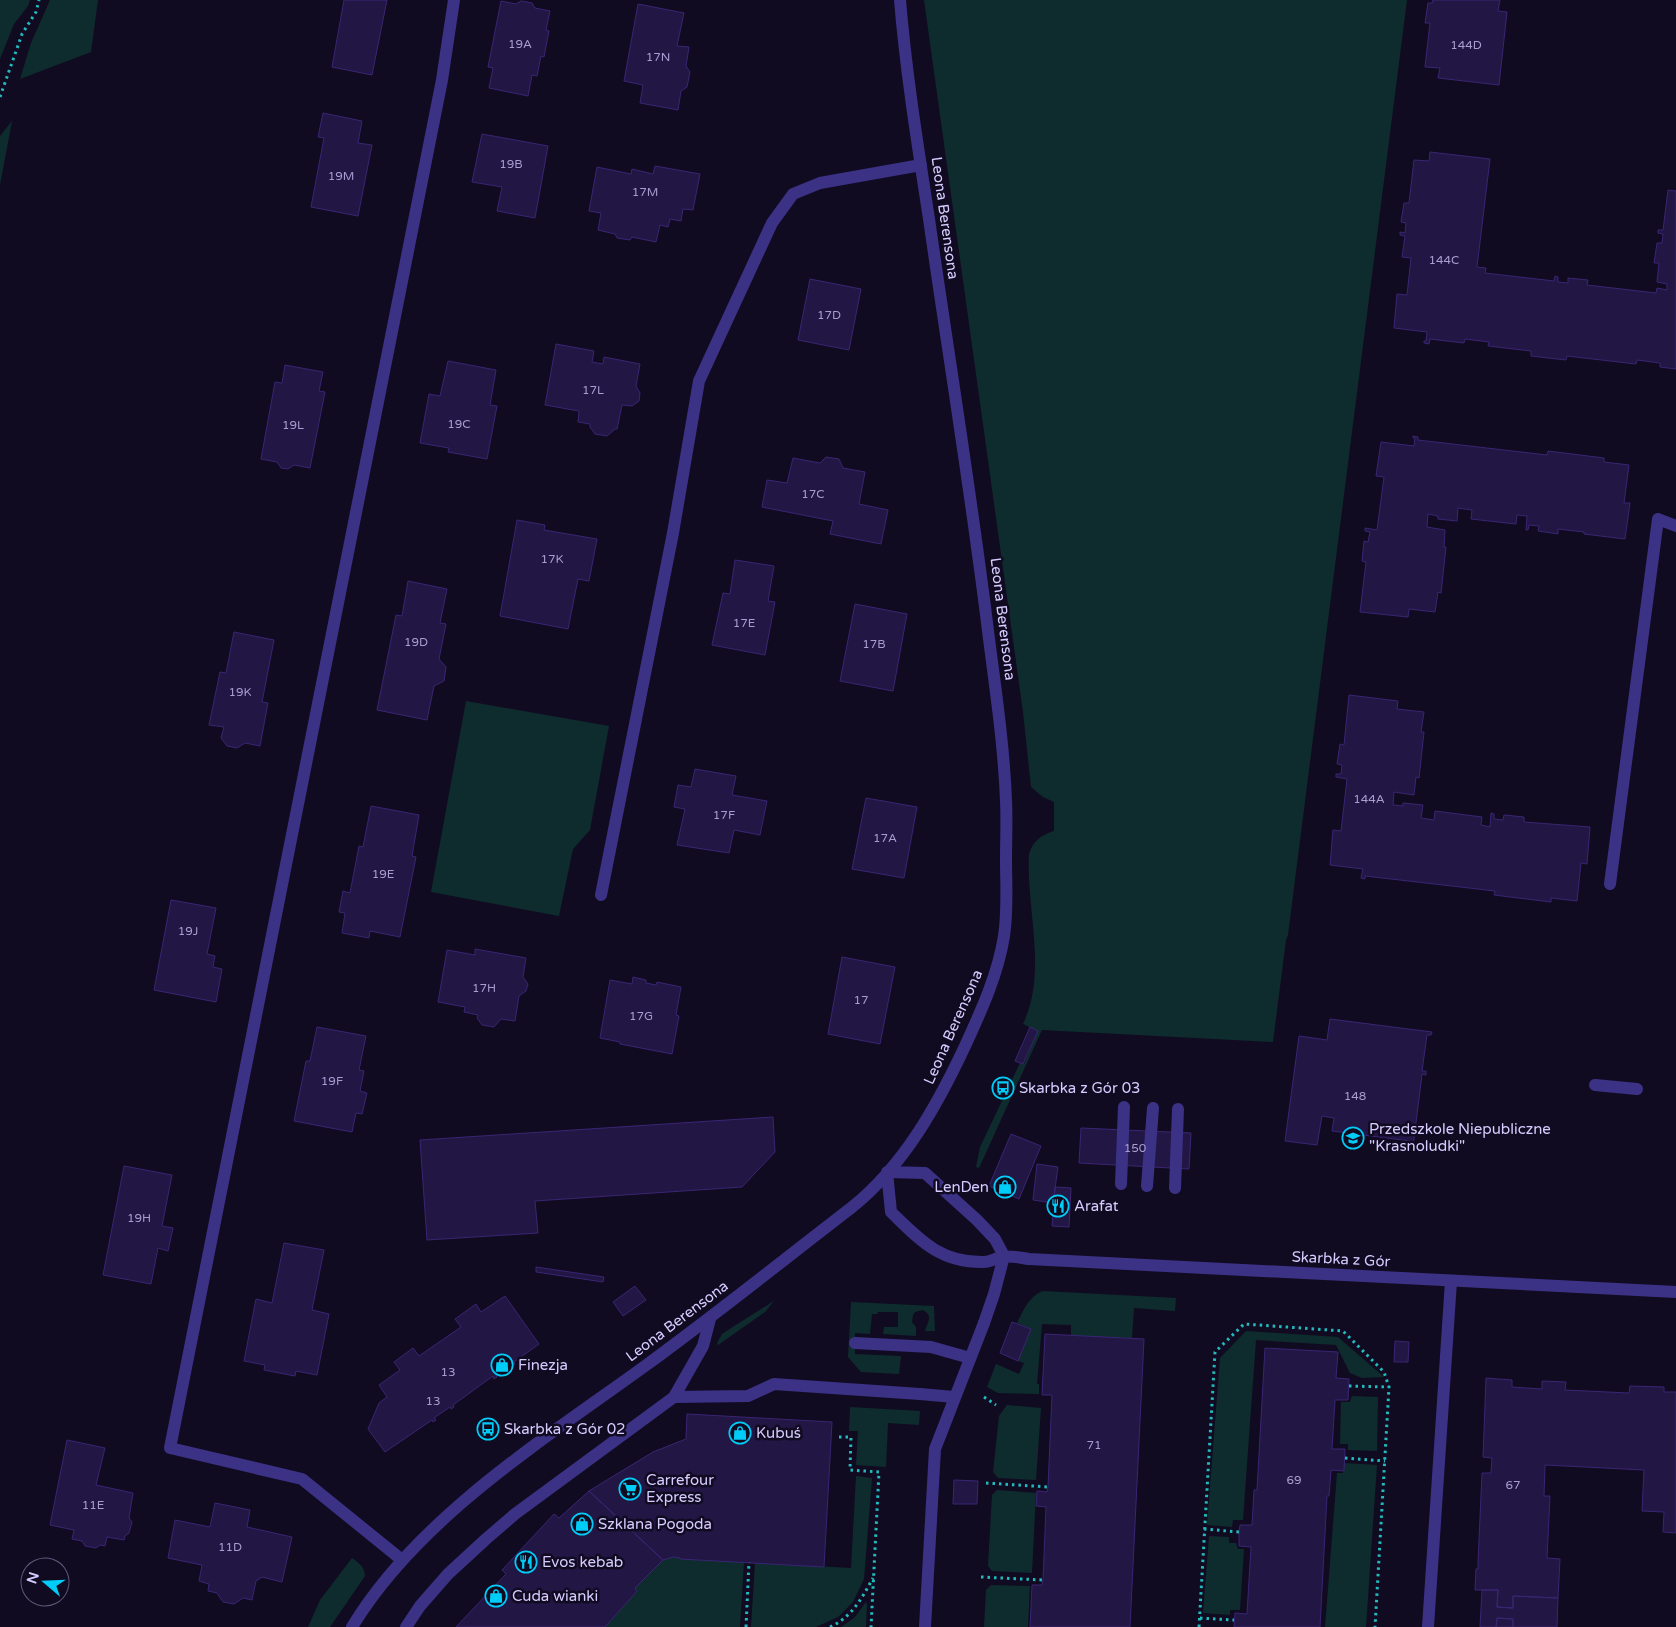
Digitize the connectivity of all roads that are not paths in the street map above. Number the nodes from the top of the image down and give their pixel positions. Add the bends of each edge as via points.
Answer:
1 (454, 0) edge
2 (900, 0) edge
3 (921, 164) junction
4 (1676, 526) edge
5 (1610, 884) dead end
6 (601, 895) dead end
7 (1595, 1084) dead end
8 (1637, 1089) dead end
9 (1124, 1107) dead end
10 (1153, 1108) dead end
11 (1178, 1109) dead end
12 (887, 1172) junction
13 (1121, 1184) dead end
14 (1147, 1186) dead end
15 (1175, 1188) dead end
16 (1004, 1256) junction
17 (1451, 1281) junction
18 (1676, 1292) edge
19 (710, 1319) junction
20 (855, 1343) dead end
21 (970, 1358) junction
22 (674, 1397) junction
23 (954, 1397) junction
24 (402, 1560) junction
25 (352, 1627) edge
26 (406, 1627) edge
27 (925, 1627) edge
28 (1428, 1627) edge

1 - 24 street via 442,80 170,1448 302,1479
2 - 3 street, Leona Berensona
3 - 6 street via 820,183 794,194 772,223 699,381 673,533
3 - 12 street, Leona Berensona via 983,588 1002,746 1006,800 1006,912 998,964 976,1022 936,1104 919,1132
4 - 5 street via 1658,519
7 - 8 street
9 - 13 street
10 - 14 street
11 - 15 street
12 - 16 street via 925,1174 977,1220
12 - 16 street, Skarbka z Gór via 891,1212 924,1244 970,1262 989,1262
12 - 19 street, Leona Berensona via 858,1202
16 - 17 street, Skarbka z Gór
16 - 21 street via 994,1294
17 - 18 street, Skarbka z Gór
17 - 28 street
19 - 22 street via 702,1346
19 - 24 street, Leona Berensona via 468,1498
20 - 21 street via 932,1347
21 - 23 street
22 - 23 street via 748,1396 774,1384
22 - 26 street via 515,1514 448,1574
23 - 27 street via 935,1449
24 - 25 street, Leona Berensona

